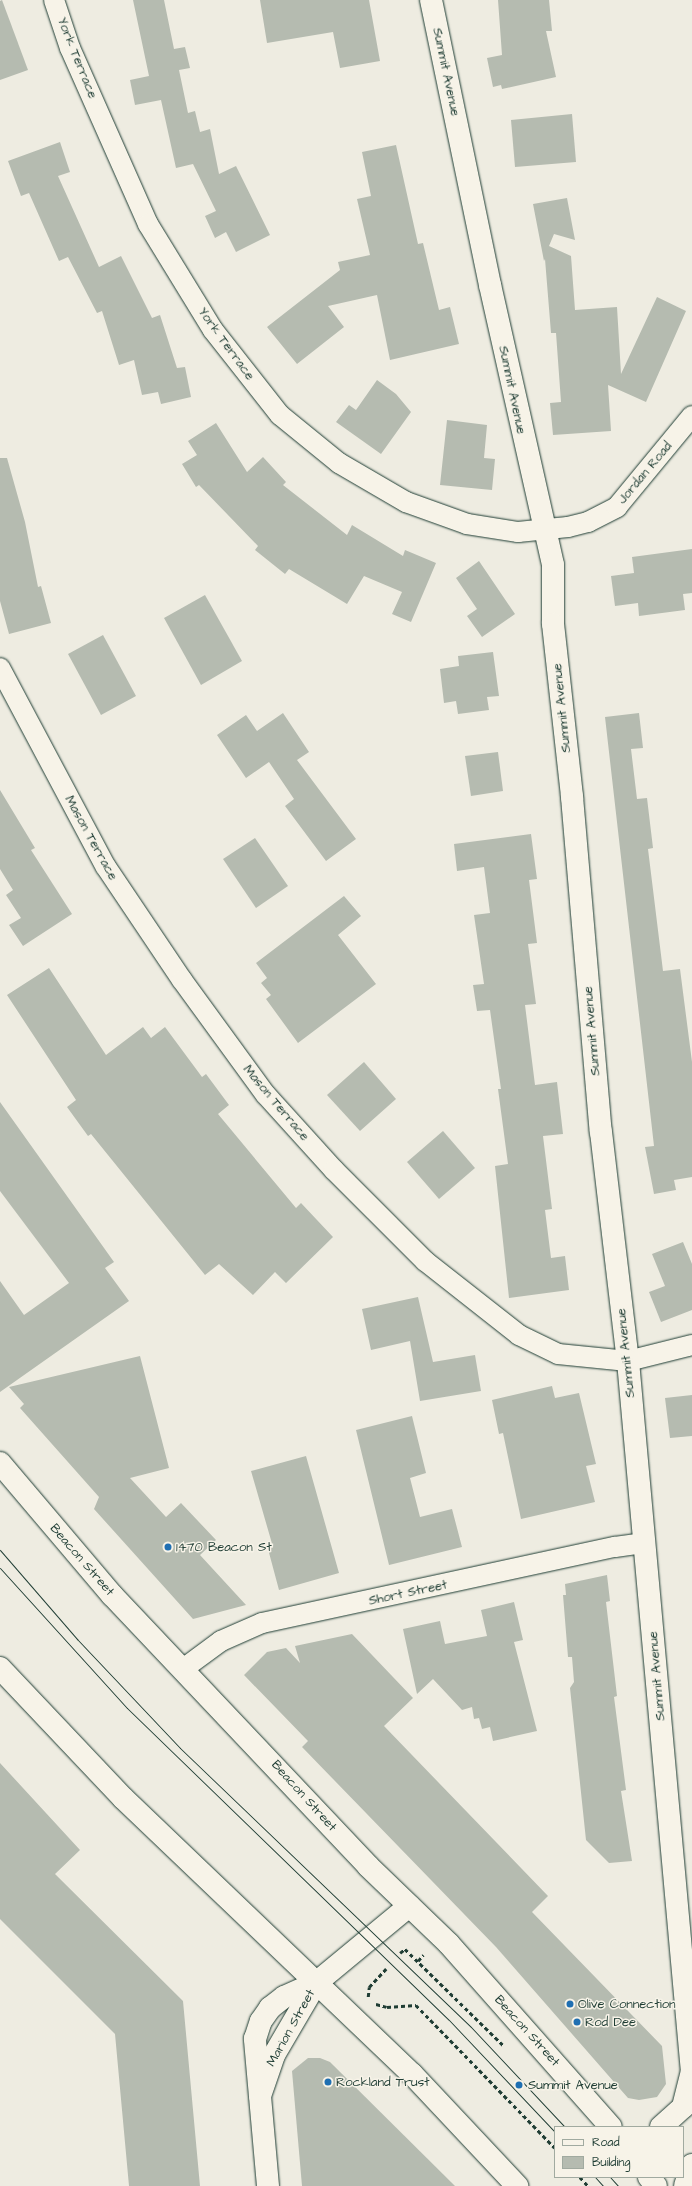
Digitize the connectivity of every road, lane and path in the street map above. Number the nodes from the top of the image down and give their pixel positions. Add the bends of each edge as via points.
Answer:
1 (54, 0) edge
2 (431, 0) edge
3 (692, 416) edge
4 (544, 529) junction
5 (0, 668) edge
6 (692, 1345) edge
7 (628, 1361) junction
8 (0, 1462) edge
9 (645, 1543) junction
10 (0, 1668) edge
11 (183, 1669) junction
12 (409, 1906) junction
13 (400, 1953) dead end
14 (424, 1955) dead end
15 (418, 1961) junction
16 (687, 1962) edge
17 (386, 1969) dead end
18 (316, 1983) junction
19 (508, 2050) dead end
20 (692, 2073) edge
21 (610, 2126) edge
22 (661, 2126) edge
23 (554, 2147) edge
24 (692, 2165) edge
25 (581, 2178) edge
26 (650, 2178) edge
27 (268, 2186) edge
28 (517, 2186) edge
29 (588, 2186) edge
30 (656, 2186) edge
31 (685, 2186) edge

1 - 4 street, York Terrace via 70,48 148,224 213,330 280,415 339,463 406,502 467,524 518,532
2 - 4 street, Summit Avenue
3 - 4 street, Jordan Road via 617,507 588,522
4 - 7 street, Summit Avenue via 553,565 553,624 572,797 601,1132
5 - 7 street, Mason Terrace via 106,867 182,980 277,1107 425,1261 498,1321 519,1335 558,1354
6 - 7 street, Mason Terrace
7 - 9 street, Summit Avenue
8 - 11 street, Beacon Street via 112,1595
9 - 11 street, Short Street via 615,1547 262,1623 220,1641
9 - 16 street, Summit Avenue
10 - 18 street via 123,1798
11 - 12 street, Beacon Street
12 - 18 street, Marion Street
12 - 21 street, Beacon Street via 516,2016
13 - 15 path via 405,1949
14 - 15 path
15 - 19 path
16 - 20 street, Summit Avenue
17 - 23 path via 368,1987 369,1998 383,2007 416,2005
18 - 27 street, Marion Street via 284,1997 261,2021 255,2039
18 - 28 street via 417,2079
20 - 22 street, Summit Avenue via 683,2107
24 - 31 street
25 - 29 path
26 - 30 street

